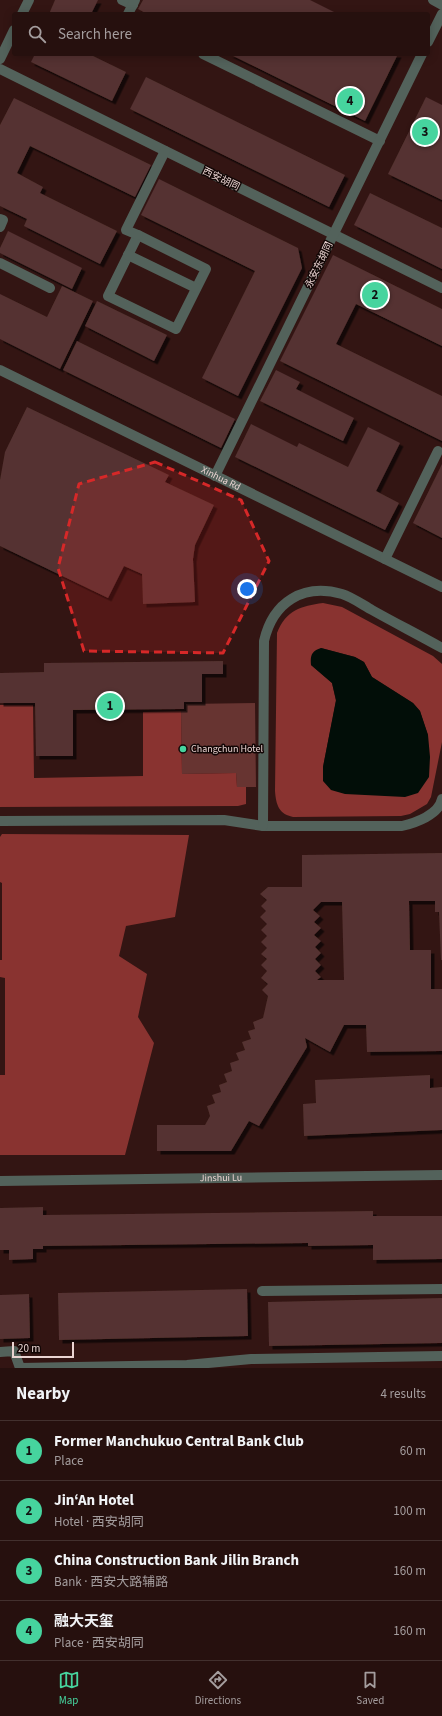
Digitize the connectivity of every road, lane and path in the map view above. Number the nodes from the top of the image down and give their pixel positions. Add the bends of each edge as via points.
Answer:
1 (29, 0) edge
2 (122, 0) edge
3 (433, 0) edge
4 (442, 5) edge
5 (132, 6) edge
6 (23, 12) edge
7 (442, 14) edge
8 (12, 34) edge
9 (430, 38) edge
10 (207, 56) edge
11 (421, 56) edge
12 (0, 59) edge
13 (0, 69) edge
14 (380, 141) junction
15 (165, 151) junction
16 (0, 219) edge
17 (0, 227) edge
18 (334, 234) junction
19 (138, 235) junction
20 (128, 255) junction
21 (0, 263) edge
22 (50, 288) dead end
23 (196, 288) junction
24 (442, 288) edge
25 (0, 370) edge
26 (438, 451) dead end
27 (215, 476) junction
28 (385, 559) junction
29 (442, 588) edge
30 (442, 648) edge
31 (442, 799) edge
32 (0, 821) edge
33 (263, 826) junction
34 (442, 1175) edge
35 (0, 1181) edge
36 (442, 1289) edge
37 (262, 1291) dead end
38 (0, 1352) edge
39 (442, 1356) edge

1 - 6 street
2 - 5 street
3 - 4 street
7 - 9 street
8 - 12 street
10 - 14 street
11 - 14 street, 永安东胡同
13 - 15 street, 西安胡同
14 - 18 street, 永安东胡同
15 - 18 street, 西安胡同
15 - 19 street via 126,230
16 - 17 street via 3,220
18 - 24 street, 西安胡同
18 - 27 street, 永安东胡同
19 - 20 street
19 - 23 street via 206,269
20 - 23 street
20 - 23 street via 108,296 149,316 176,329
21 - 22 street
25 - 27 street, Xinhua Rd
26 - 28 street
27 - 28 street, Xinhua Rd
28 - 29 street, Xinhua Rd
30 - 33 street via 343,595 322,591 301,594 286,602 275,614 264,640
31 - 33 street via 434,812 414,824 402,826
32 - 33 street via 224,820
34 - 35 street, Jinshui Lu
36 - 37 street
38 - 39 street via 14,1352 20,1368 187,1365 250,1359

